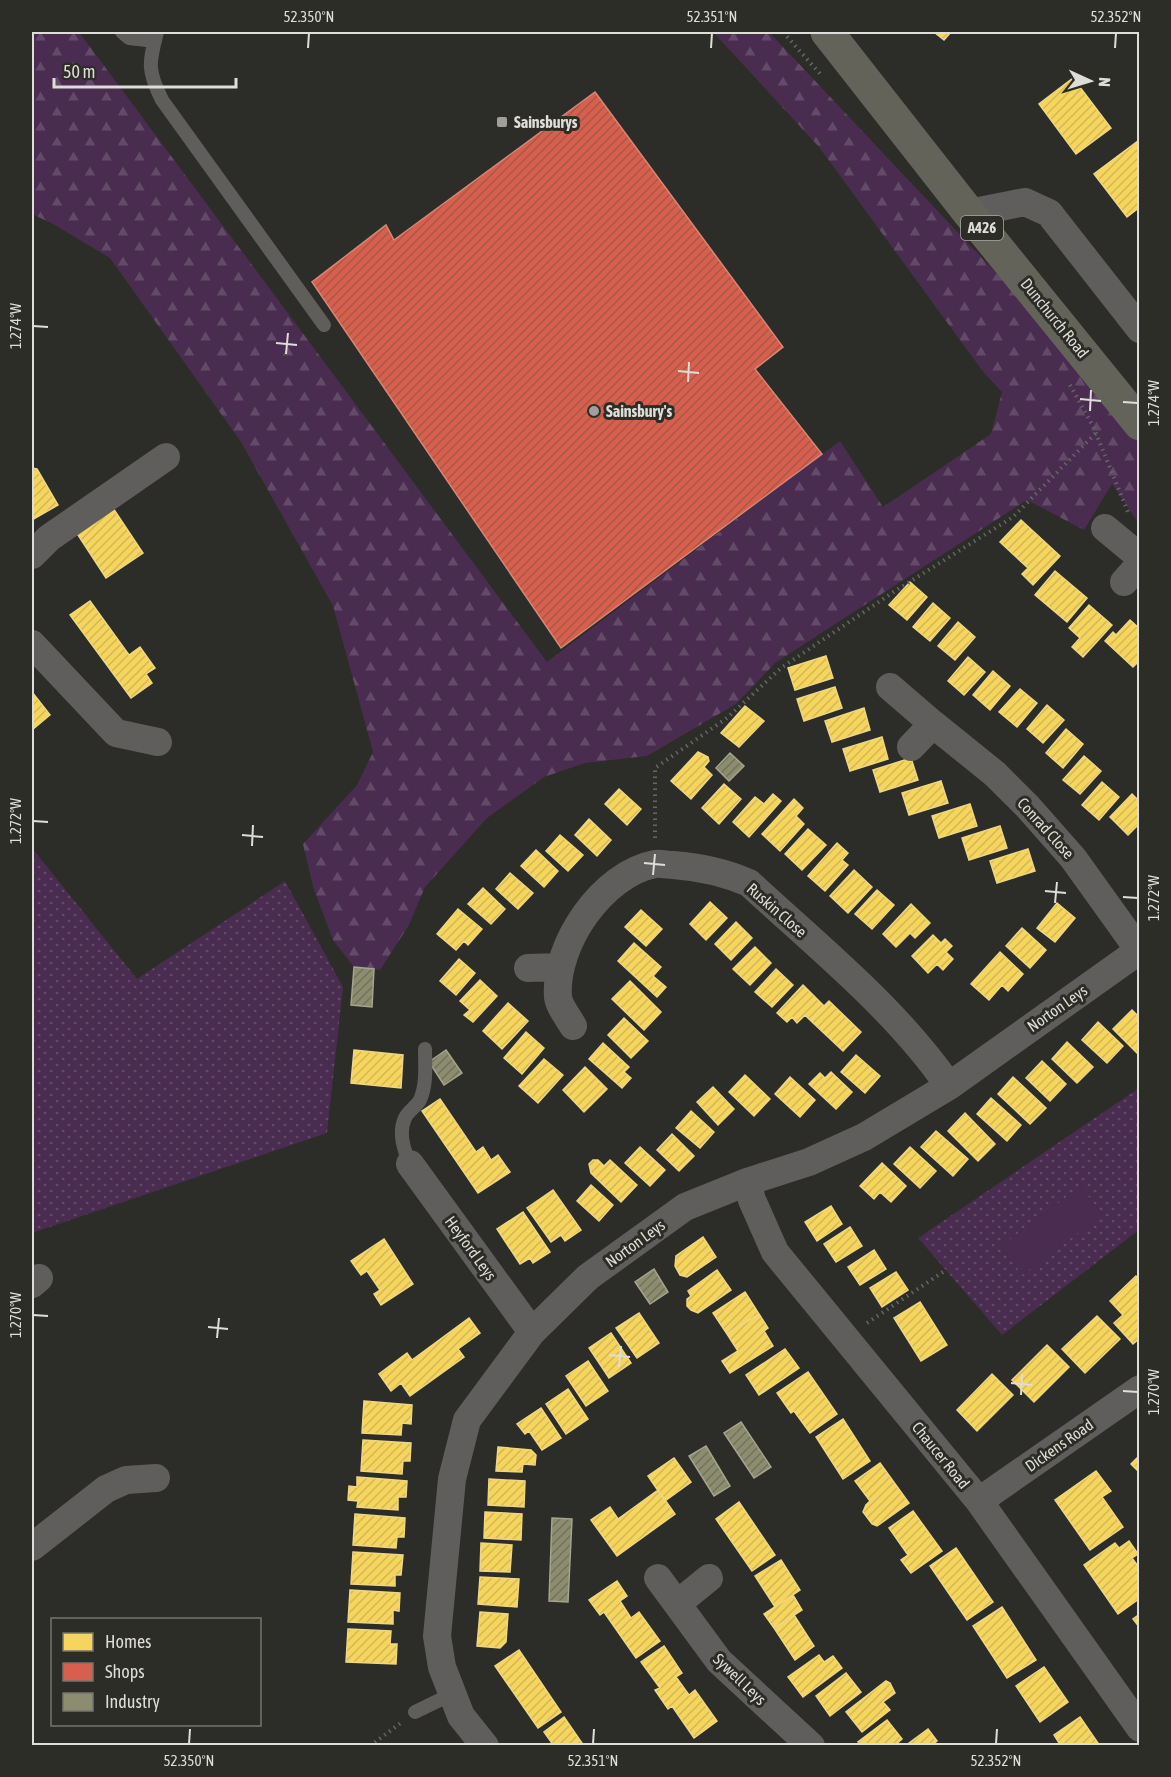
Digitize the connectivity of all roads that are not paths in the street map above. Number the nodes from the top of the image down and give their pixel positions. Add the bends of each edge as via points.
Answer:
1 (122, 32) edge
2 (827, 32) edge
3 (156, 37) edge
4 (969, 213) junction
5 (324, 325) dead end
6 (1140, 329) edge
7 (1140, 424) edge
8 (166, 457) dead end
9 (1118, 523) road end
10 (32, 555) edge
11 (1140, 557) edge
12 (32, 644) edge
13 (890, 687) dead end
14 (933, 724) junction
15 (158, 742) dead end
16 (911, 747) dead end
17 (1139, 950) edge
18 (528, 968) dead end
19 (560, 968) junction
20 (573, 1026) dead end
21 (425, 1049) dead end
22 (949, 1086) junction
23 (410, 1164) joint
24 (747, 1182) junction
25 (532, 1332) junction
26 (1140, 1389) edge
27 (156, 1478) dead end
28 (980, 1501) junction
29 (32, 1547) edge
30 (658, 1578) dead end
31 (709, 1578) dead end
32 (677, 1604) junction
33 (452, 1694) junction
34 (415, 1712) road end
35 (1140, 1728) edge
36 (485, 1746) edge
37 (811, 1746) edge

1 - 3 lane via 129,38
2 - 4 highway, Dunchurch Road / A426
3 - 5 lane via 150,69 162,100
4 - 6 street via 1025,202 1048,213
4 - 7 highway, Dunchurch Road / A426
8 - 10 street via 49,538
9 - 11 street
12 - 15 street via 116,733
13 - 14 street, Conrad Close
14 - 16 street
14 - 17 street, Conrad Close via 995,774 1028,807 1073,858
17 - 22 street, Norton Leys
18 - 19 street
19 - 20 street, Ruskin Close via 558,999
19 - 22 street, Ruskin Close via 582,920 599,896 627,875 655,864 698,866 728,874 749,883 882,1006
21 - 23 lane via 425,1083 419,1102 405,1117 401,1132
22 - 24 street, Norton Leys via 864,1137 809,1162
23 - 25 street, Heyford Leys
24 - 25 street, Norton Leys via 685,1207 588,1277
24 - 28 street, Chaucer Road via 775,1252
25 - 33 street, Norton Leys via 467,1420 452,1479 437,1636
26 - 28 street, Dickens Road
27 - 29 street via 126,1480 106,1489
28 - 35 street, Chaucer Road
30 - 32 street, Sywell Leys
31 - 32 street
32 - 37 street, Sywell Leys via 719,1661
33 - 34 lane
33 - 36 street, Norton Leys via 461,1716

